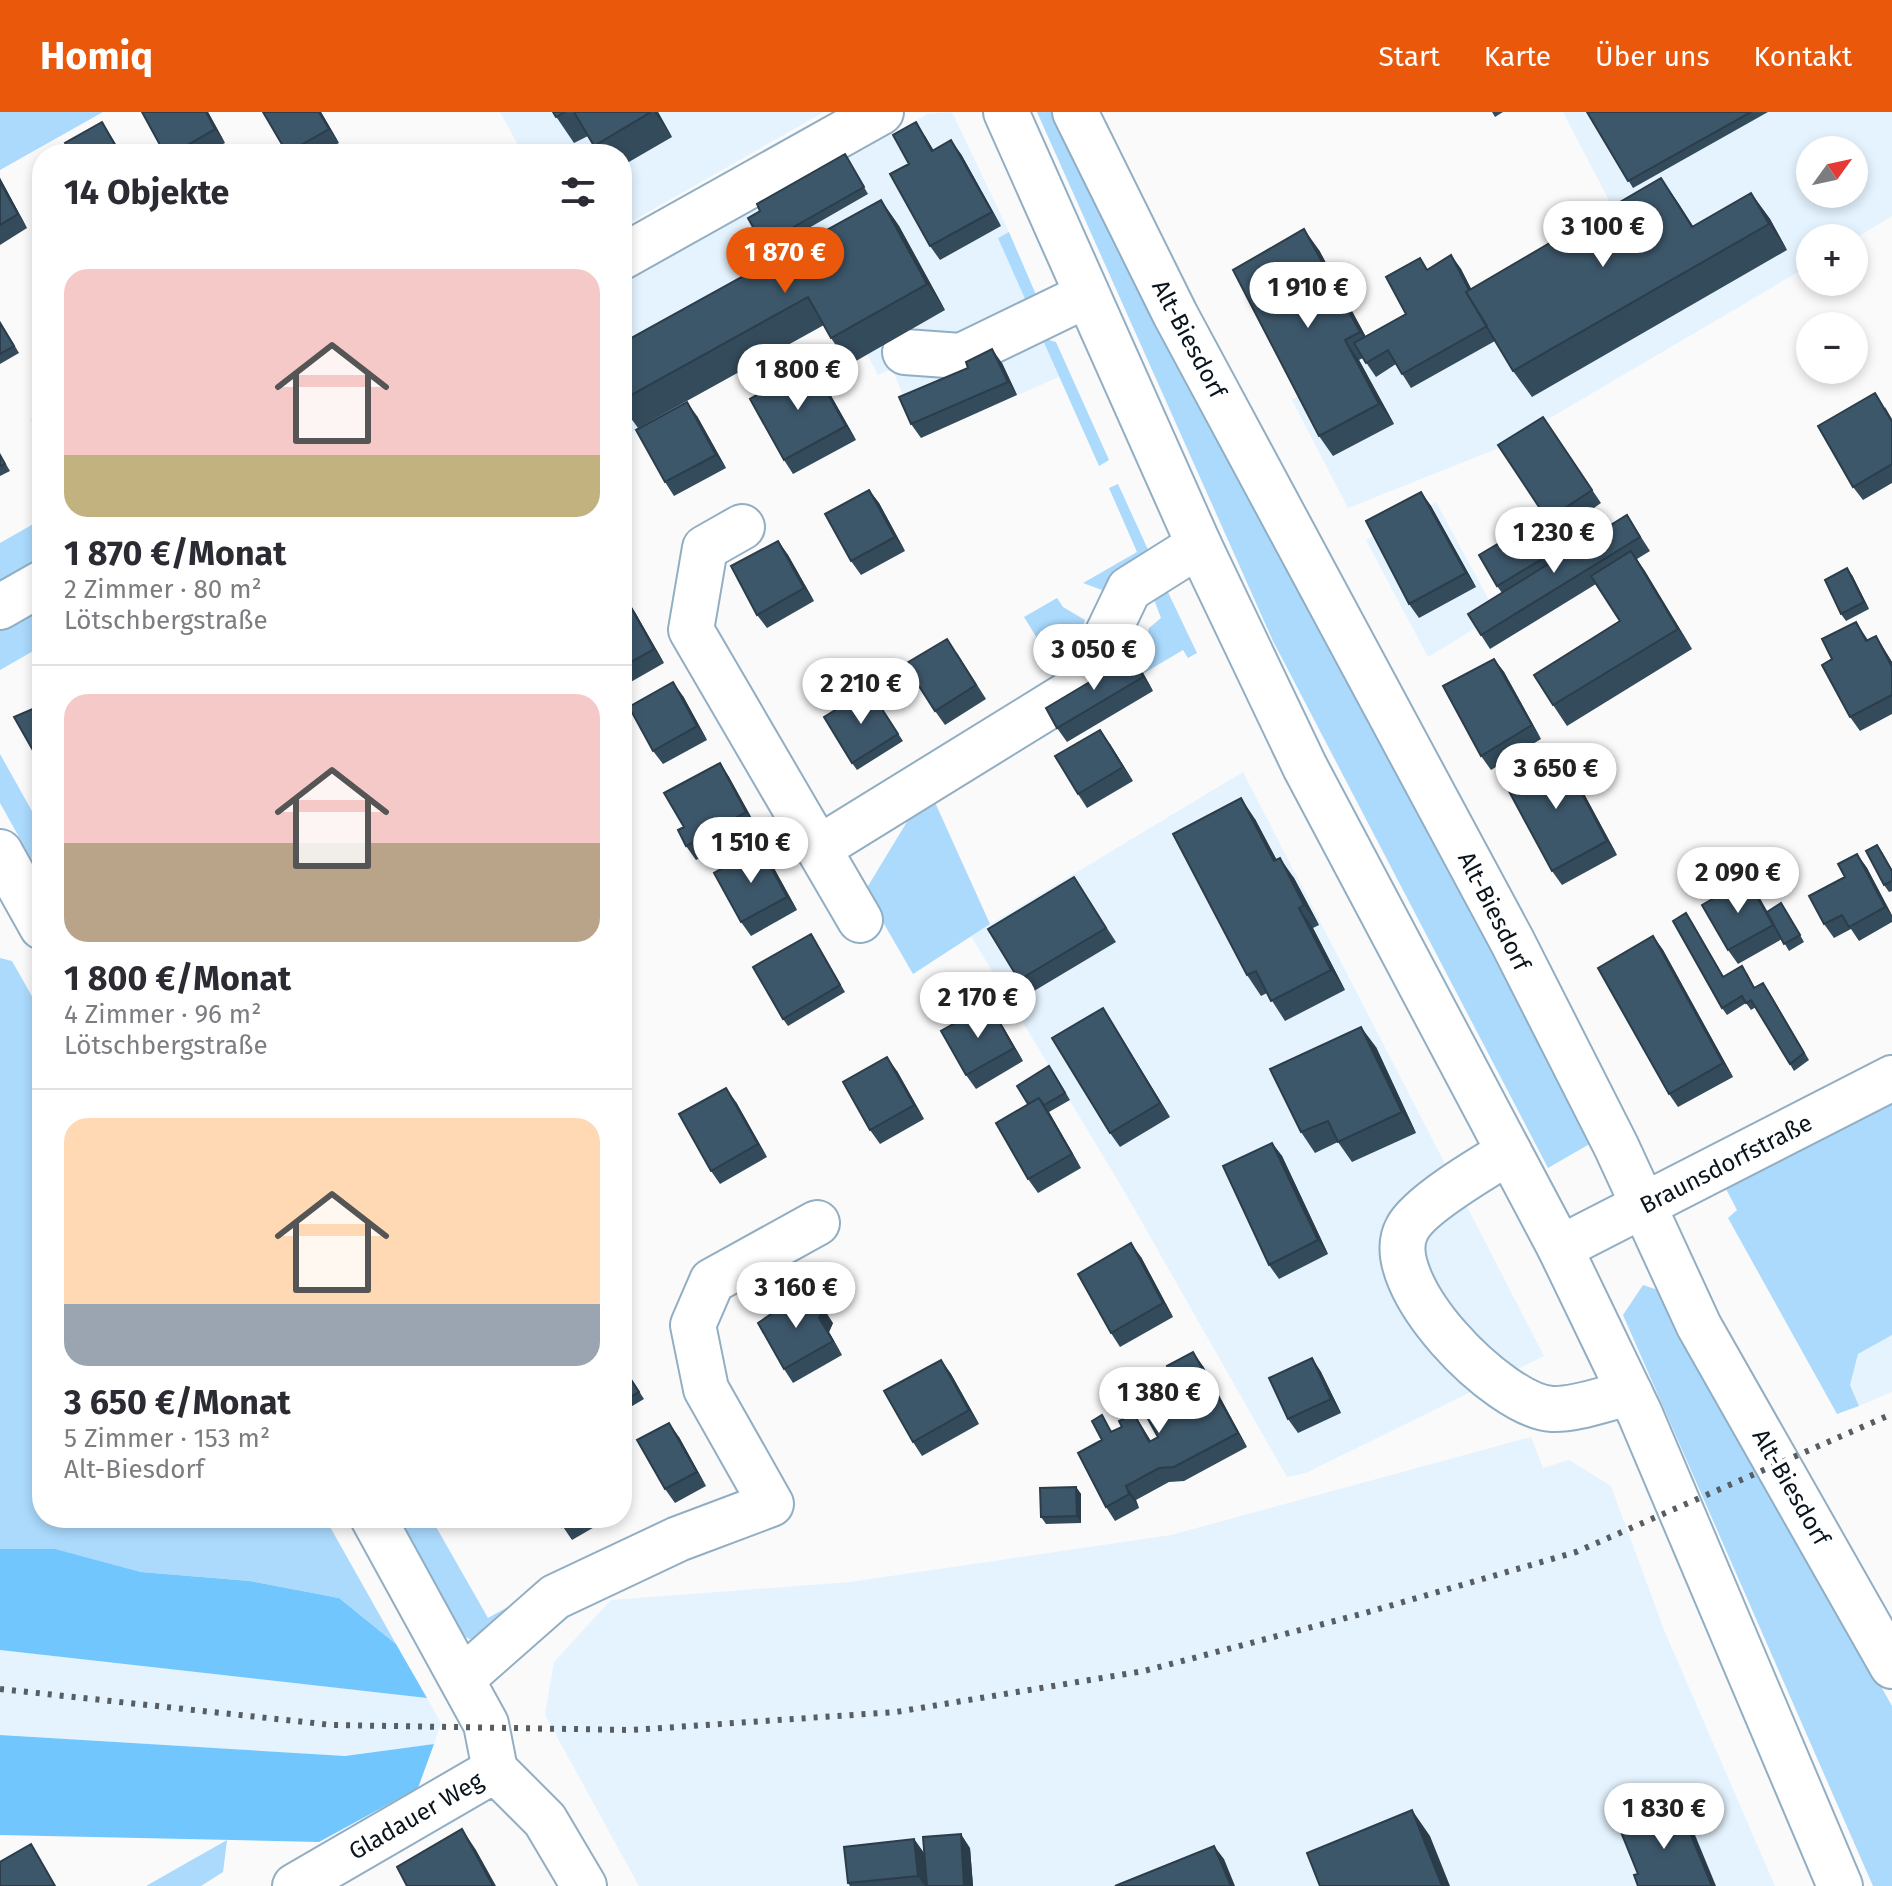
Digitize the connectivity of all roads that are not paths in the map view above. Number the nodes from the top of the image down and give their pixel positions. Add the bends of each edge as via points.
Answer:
1 (1006, 112) edge
2 (1075, 112) edge
3 (871, 118) edge
4 (632, 251) edge
5 (1087, 295) junction
6 (905, 352) dead end
7 (742, 527) dead end
8 (1199, 545) junction
9 (32, 589) edge
10 (0, 607) edge
11 (819, 848) junction
12 (0, 852) edge
13 (32, 909) edge
14 (860, 920) dead end
15 (1892, 1078) edge
16 (1509, 1152) junction
17 (1643, 1207) junction
18 (817, 1223) dead end
19 (1560, 1248) junction
20 (1630, 1393) junction
21 (379, 1528) edge
22 (1892, 1666) edge
23 (463, 1678) junction
24 (495, 1770) junction
25 (295, 1886) edge
26 (584, 1886) edge
27 (1840, 1886) edge

1 - 5 main road
2 - 17 main road, Alt-Biesdorf via 1175,314 1512,941
3 - 4 main road
5 - 6 main road via 961,356
5 - 8 main road
7 - 11 main road via 705,548 691,630
8 - 11 main road via 1129,589 1083,685
8 - 16 main road via 1305,767
9 - 10 main road
11 - 14 main road
12 - 13 main road
15 - 17 main road, Braunsdorfstraße
16 - 19 main road
16 - 20 main road via 1456,1183 1407,1227 1401,1250 1423,1303 1442,1332 1513,1397 1553,1409
17 - 19 main road, Braunsdorfstraße
17 - 22 main road, Alt-Biesdorf via 1699,1326
18 - 23 main road via 712,1281 693,1325 706,1389 771,1504 678,1539 555,1597
19 - 20 main road
20 - 27 main road
21 - 23 main road
23 - 24 main road via 486,1724
24 - 25 main road, Gladauer Weg
24 - 26 main road via 545,1820

